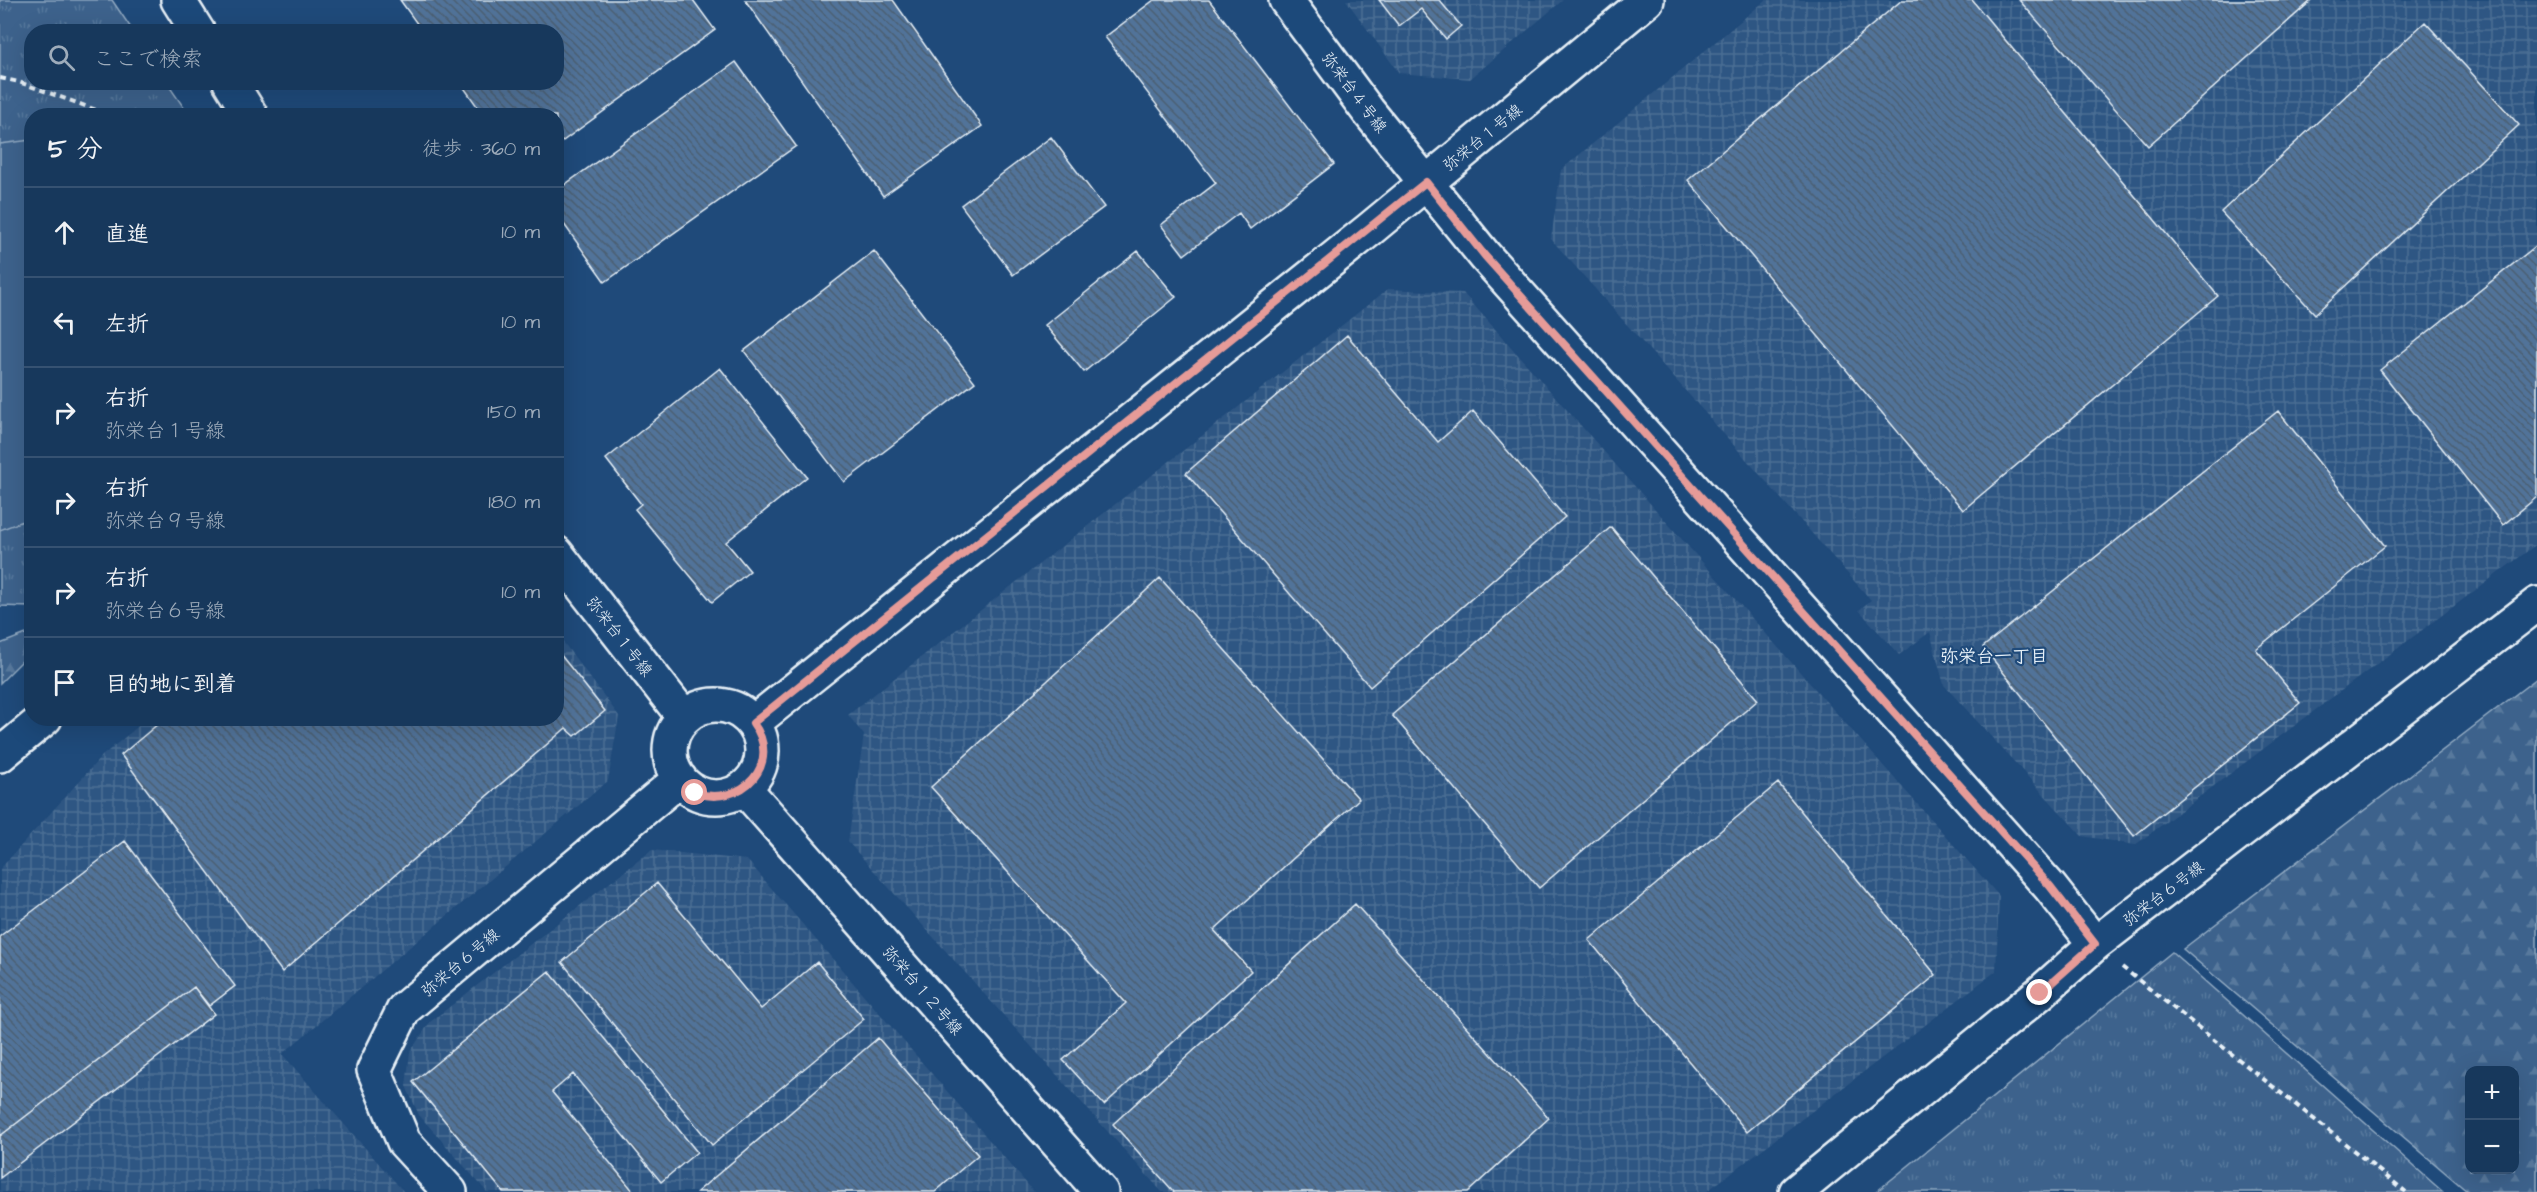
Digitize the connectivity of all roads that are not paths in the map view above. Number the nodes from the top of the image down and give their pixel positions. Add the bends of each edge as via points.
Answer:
1 (178, 0) edge
2 (1286, 0) edge
3 (1647, 0) edge
4 (193, 24) edge
5 (235, 90) edge
6 (246, 108) edge
7 (1426, 182) junction
8 (564, 563) edge
9 (2537, 604) edge
10 (684, 717) junction
11 (753, 723) junction
12 (35, 726) edge
13 (0, 755) edge
14 (680, 779) junction
15 (744, 788) junction
16 (2095, 944) junction
17 (450, 1192) edge
18 (1101, 1192) edge
19 (1796, 1192) edge

1 - 4 street
2 - 7 street, 弥栄台４号線
3 - 7 street, 弥栄台１号線
5 - 6 street
7 - 11 street, 弥栄台１号線
7 - 16 street, 弥栄台４号線 via 1485,256 2050,886
8 - 10 street, 弥栄台１号線
9 - 16 street, 弥栄台６号線
10 - 11 street via 703,706 718,704 733,707
10 - 14 street via 669,746 670,760
11 - 15 street via 761,741 762,757 758,771
12 - 13 street
14 - 15 street via 695,793 708,797 722,797
14 - 17 street, 弥栄台６号線 via 404,1010 374,1070 404,1142
15 - 18 street, 弥栄台１２号線
16 - 19 street, 弥栄台６号線

